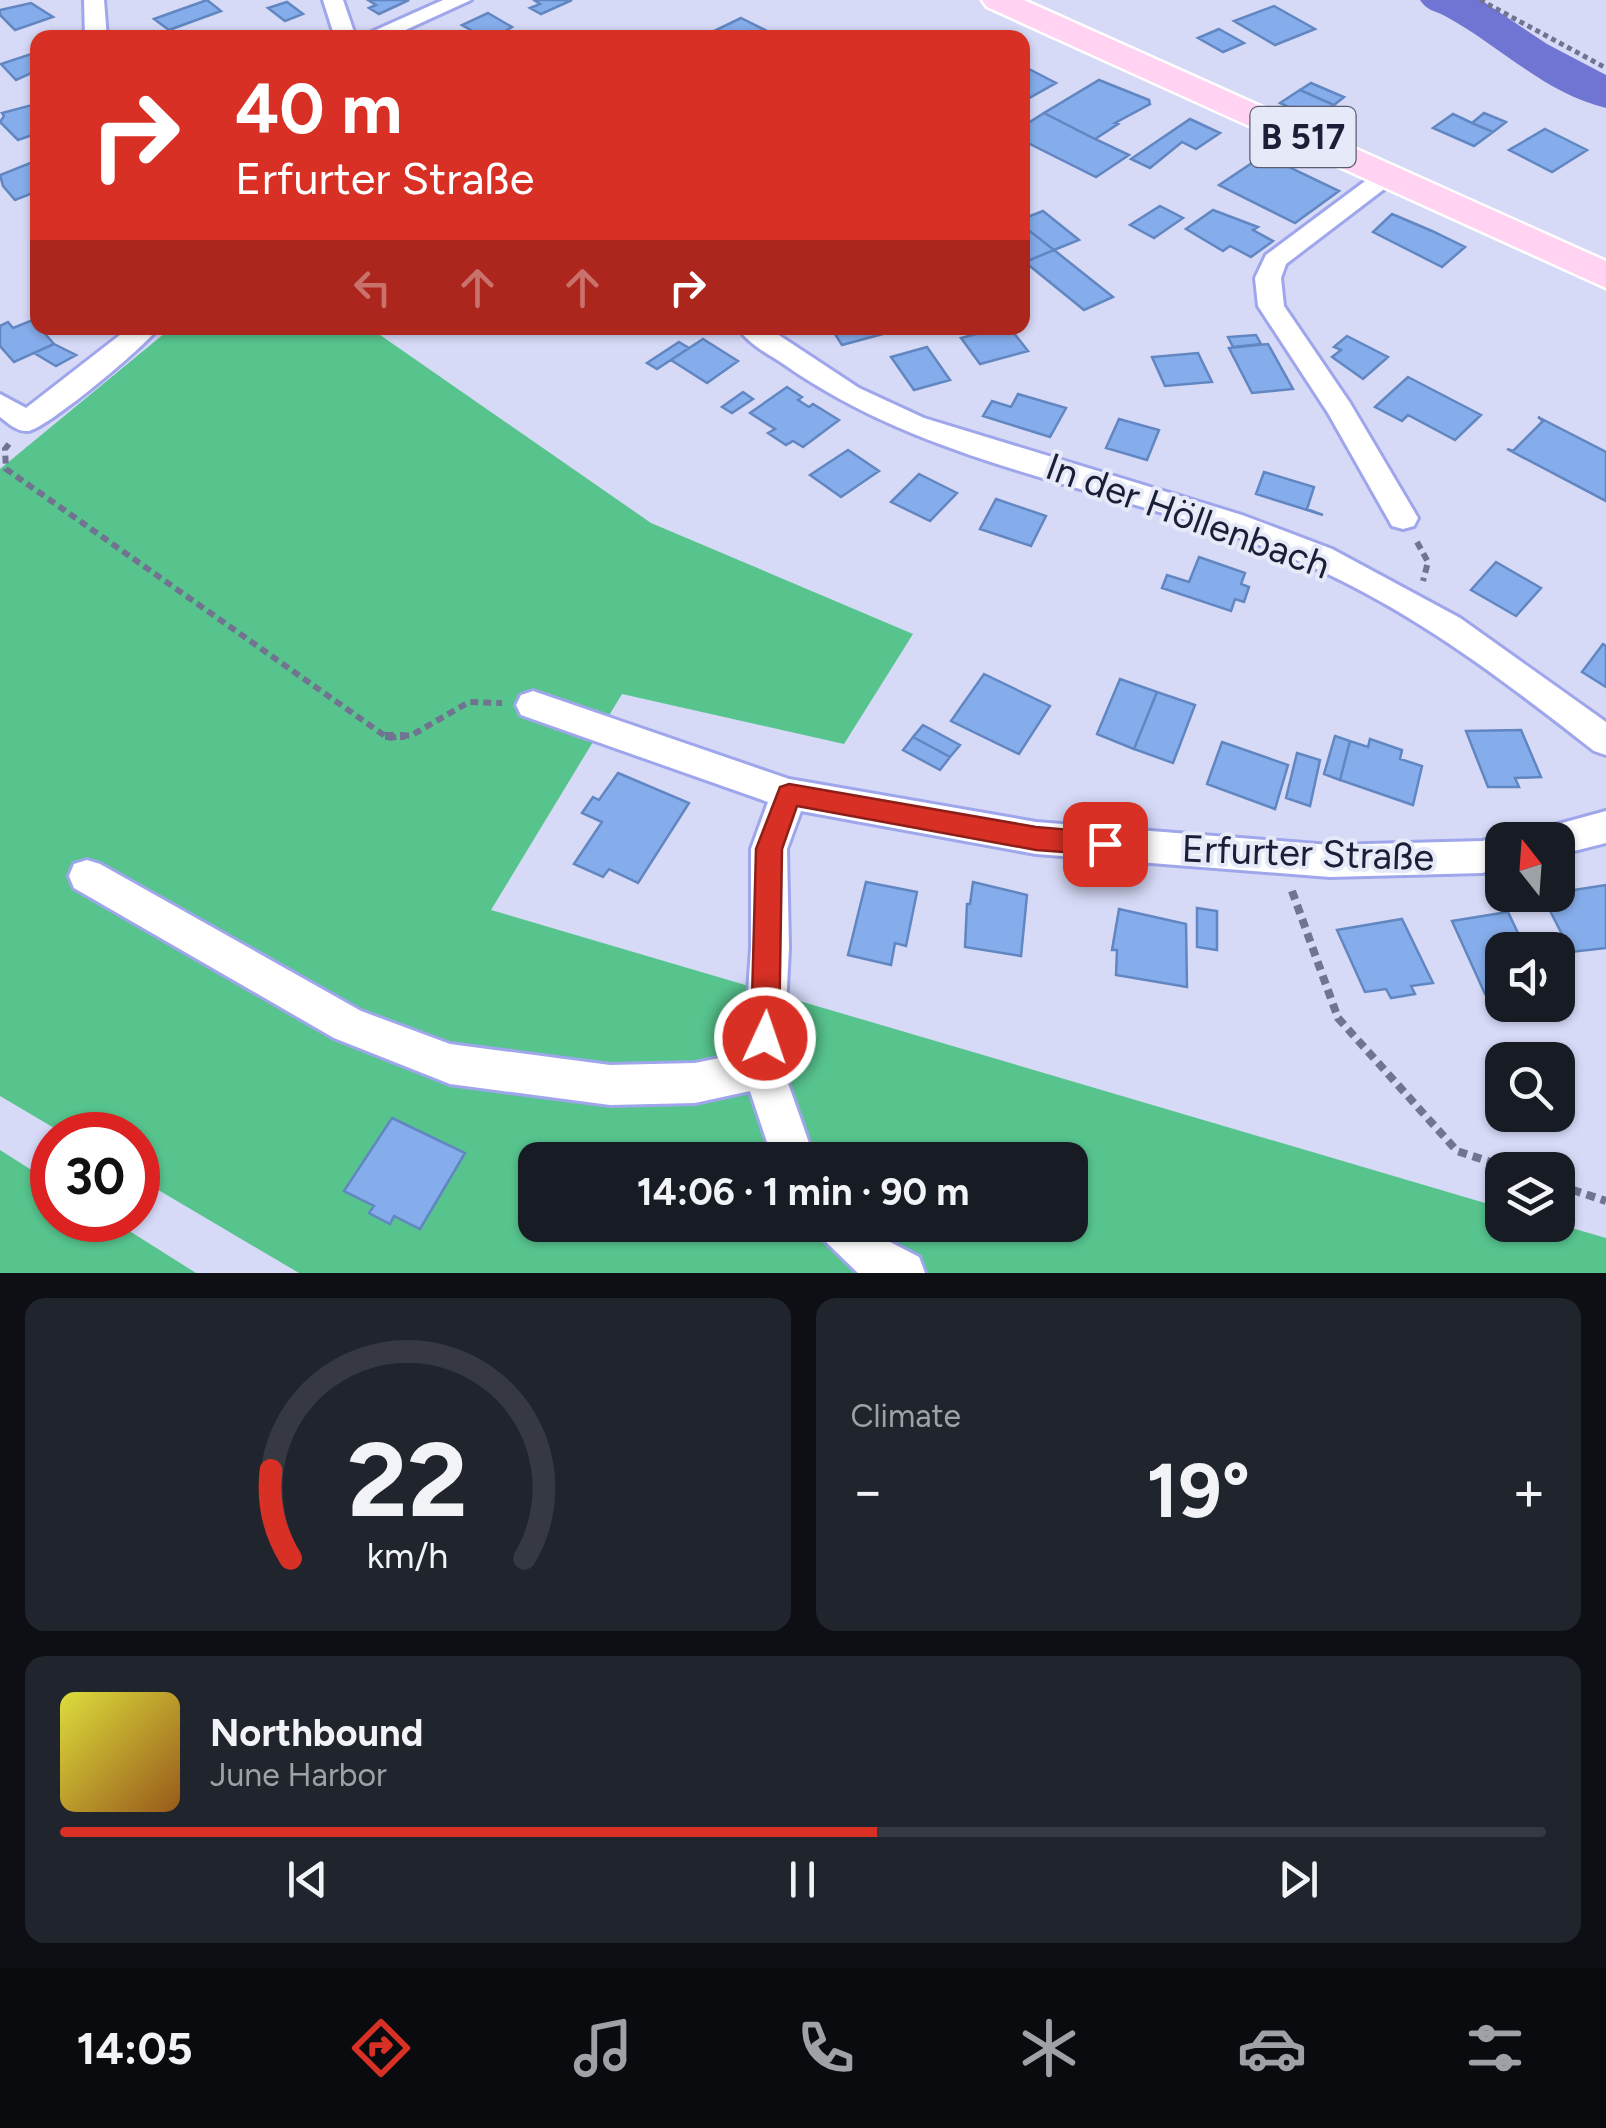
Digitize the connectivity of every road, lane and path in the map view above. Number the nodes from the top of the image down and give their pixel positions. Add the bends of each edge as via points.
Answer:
1 (94, 0) edge
2 (333, 0) edge
3 (461, 0) edge
4 (998, 0) edge
5 (1480, 0) edge
6 (96, 30) edge
7 (343, 30) edge
8 (388, 30) edge
9 (1606, 68) edge
10 (1388, 175) junction
11 (1606, 276) edge
12 (137, 335) edge
13 (761, 335) edge
14 (0, 403) edge
15 (26, 422) junction
16 (1403, 518) dead end
17 (533, 705) joint
18 (1606, 741) edge
19 (789, 794) junction
20 (1606, 828) edge
21 (1575, 835) edge
22 (1280, 856) junction
23 (1485, 856) edge
24 (88, 876) dead end
25 (763, 1069) junction
26 (788, 1142) edge
27 (1485, 1160) edge
28 (1575, 1190) edge
29 (1606, 1201) edge
30 (857, 1242) edge
31 (903, 1273) edge

1 - 6 street
2 - 7 street
3 - 8 street
4 - 10 main road, B 517
5 - 9 path
10 - 11 main road, B 517
10 - 16 street via 1275,260 1268,278 1271,306
12 - 15 street
13 - 18 street, In der Höllenbach via 820,378 911,424 1279,540 1399,598 1522,674
14 - 15 street
15 - 17 path via 5,448 6,469 388,738 412,736 468,702
17 - 19 street, Erfurter Straße
19 - 22 street, Erfurter Straße via 1036,838
19 - 25 street via 769,849
20 - 21 street
22 - 23 street, Erfurter Straße
22 - 27 path via 1338,1018 1457,1151
24 - 25 street via 348,1024 450,1064 610,1085 695,1083
25 - 26 street
28 - 29 path
30 - 31 street

